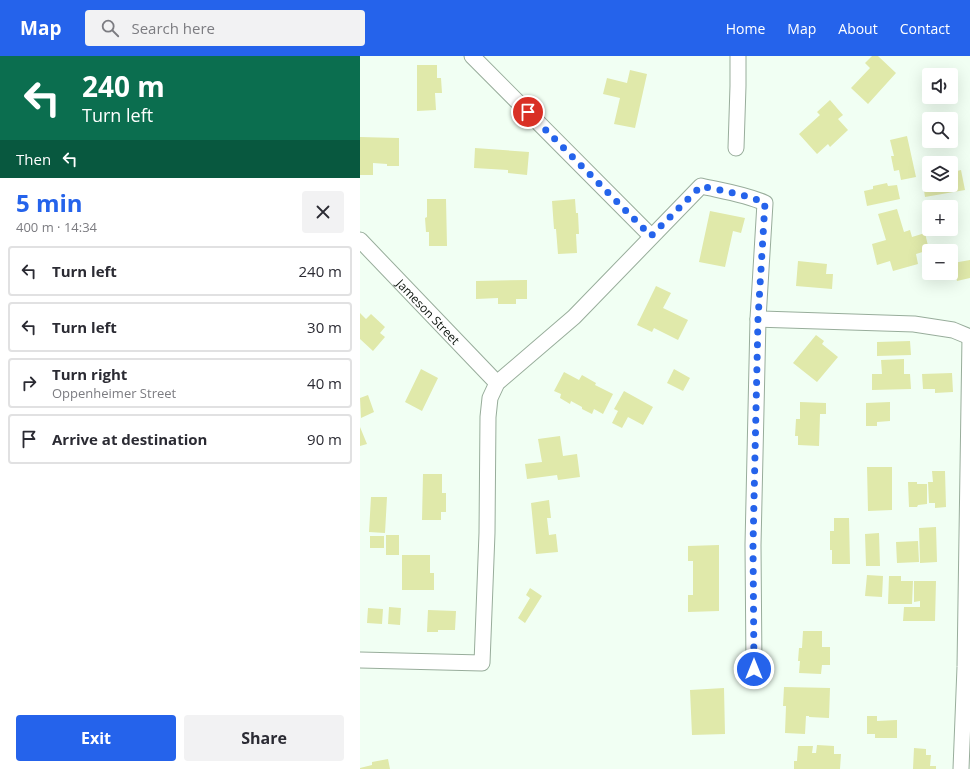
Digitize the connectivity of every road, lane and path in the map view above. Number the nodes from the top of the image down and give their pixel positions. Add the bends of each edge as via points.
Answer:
1 (472, 56) edge
2 (738, 56) edge
3 (736, 148) dead end
4 (651, 236) junction
5 (360, 240) edge
6 (758, 319) junction
7 (970, 337) edge
8 (497, 383) junction
9 (360, 660) edge
10 (754, 669) dead end
11 (961, 769) edge

1 - 4 street
2 - 3 street
4 - 6 street via 701,186 754,198 765,203
4 - 8 street via 574,317
5 - 8 street, Jameson Street
6 - 7 street via 914,324 953,330
6 - 10 street via 753,545
7 - 11 street
8 - 9 street via 490,398 488,417 488,533 482,662

